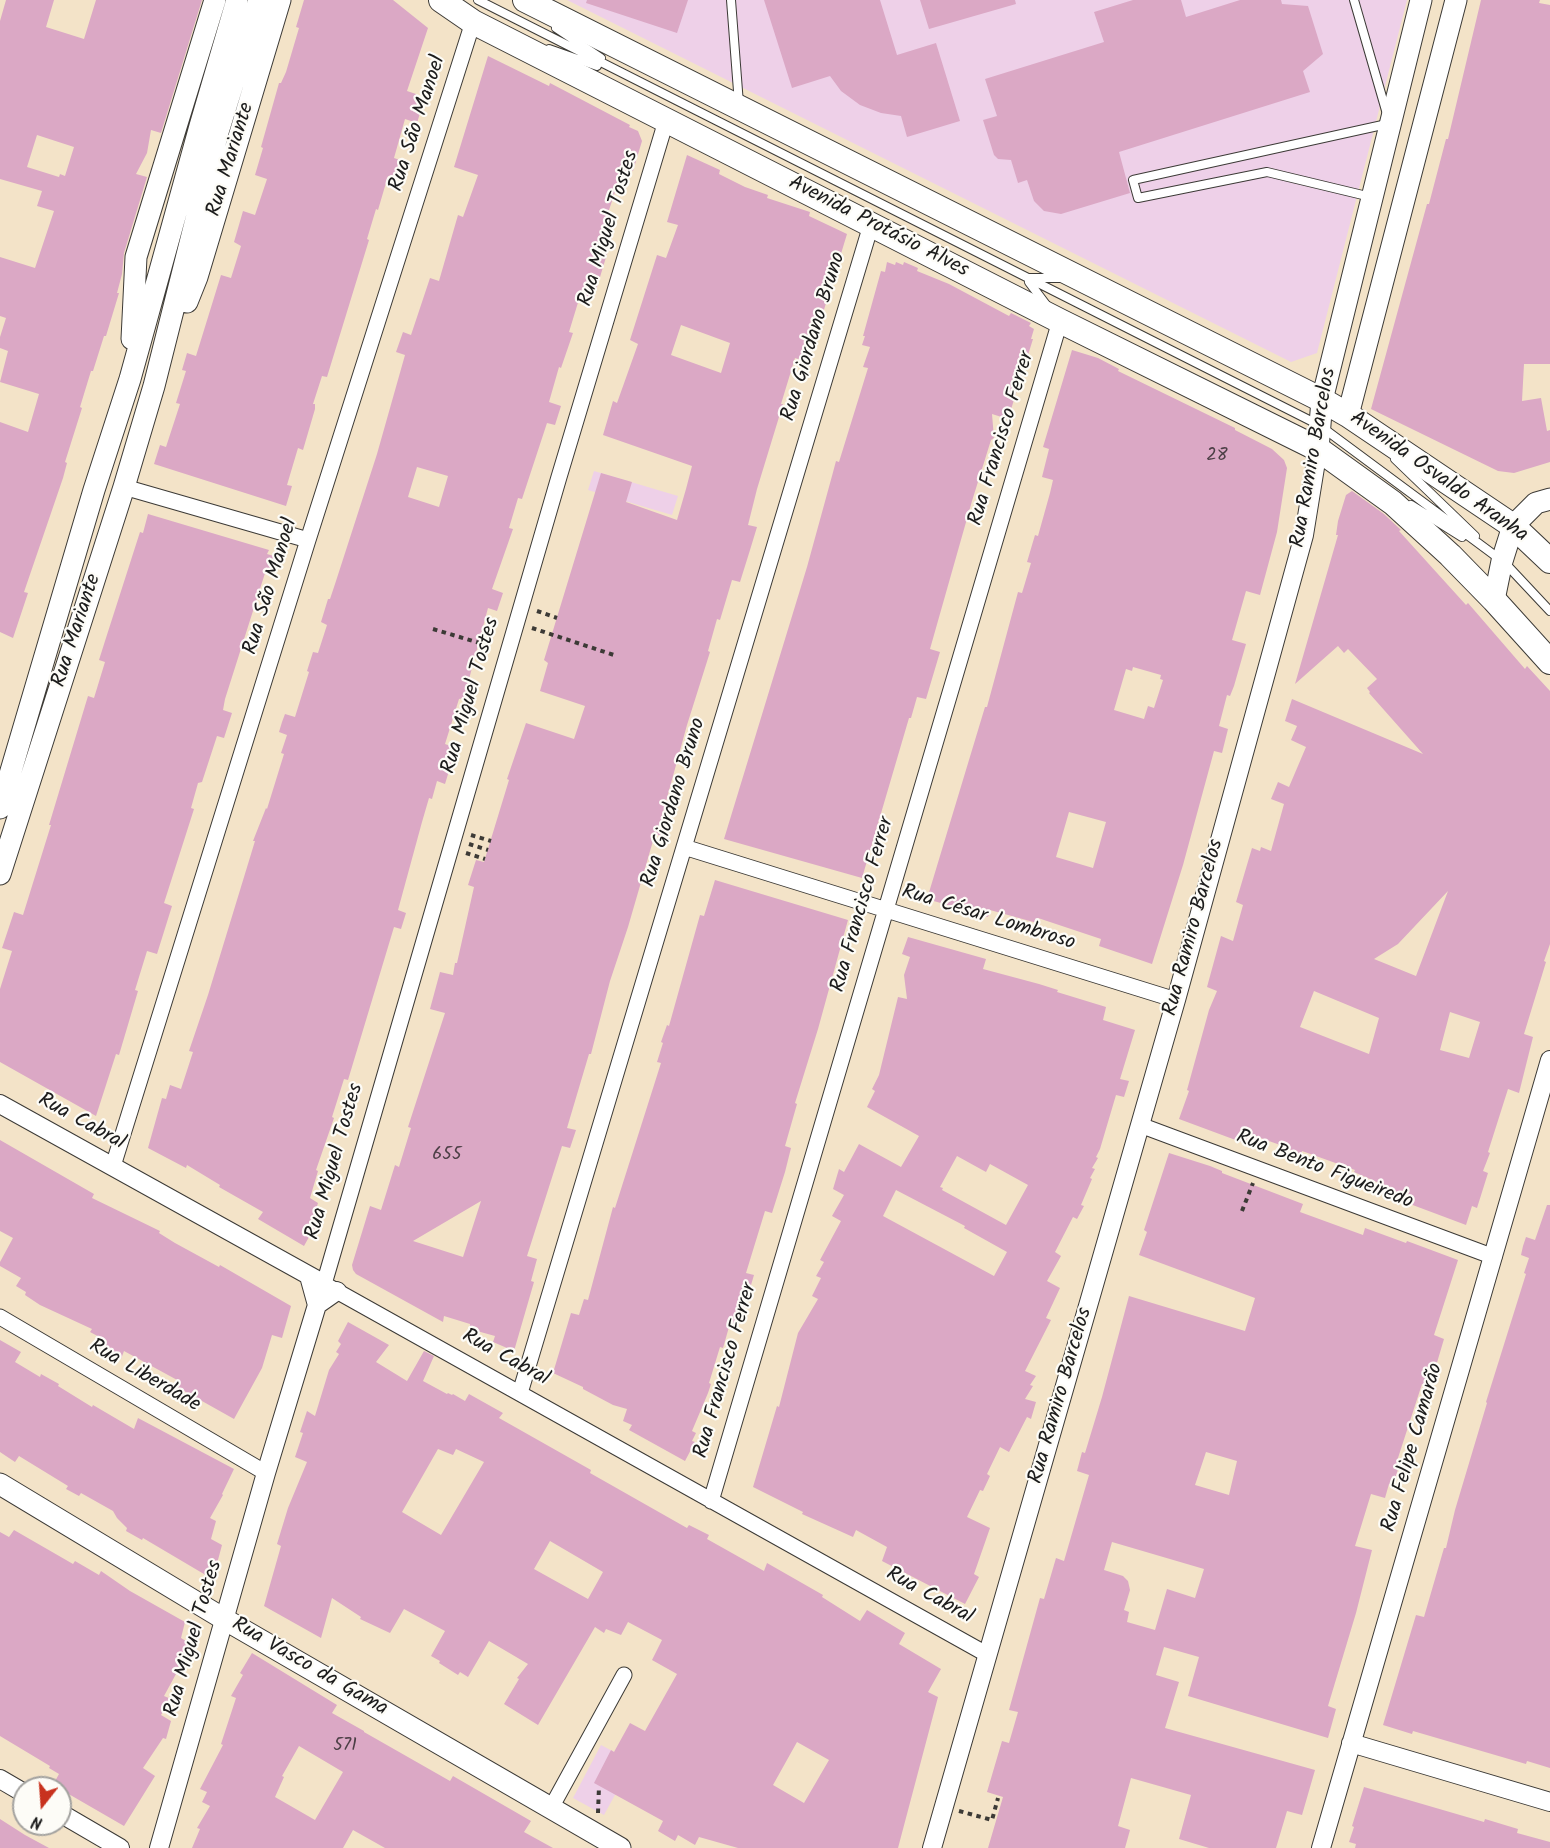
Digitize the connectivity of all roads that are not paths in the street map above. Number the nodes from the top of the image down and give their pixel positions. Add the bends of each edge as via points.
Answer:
1 (215, 0) edge
2 (237, 0) edge
3 (259, 0) edge
4 (280, 0) edge
5 (441, 0) edge
6 (516, 0) edge
7 (525, 0) edge
8 (731, 0) edge
9 (1354, 0) edge
10 (1421, 0) edge
11 (1456, 0) edge
12 (476, 11) edge
13 (543, 19) dead end
14 (553, 25) dead end
15 (627, 76) junction
16 (740, 108) junction
17 (666, 121) junction
18 (1389, 123) junction
19 (209, 129) junction
20 (1371, 197) junction
21 (870, 225) junction
22 (1026, 278) junction
23 (1077, 278) junction
24 (1060, 321) junction
25 (130, 379) junction
26 (154, 386) junction
27 (1322, 400) junction
28 (1348, 415) junction
29 (1319, 425) junction
30 (1318, 449) junction
31 (124, 487) junction
32 (1550, 499) edge
33 (1513, 526) junction
34 (308, 540) junction
35 (1502, 561) junction
36 (1550, 561) edge
37 (1494, 600) junction
38 (1550, 611) edge
39 (1550, 662) edge
40 (0, 808) edge
41 (684, 847) junction
42 (0, 874) edge
43 (885, 909) junction
44 (1176, 1000) junction
45 (1550, 1060) edge
46 (0, 1104) edge
47 (1140, 1125) junction
48 (113, 1166) junction
49 (1494, 1257) junction
50 (323, 1284) junction
51 (317, 1305) junction
52 (0, 1317) edge
53 (520, 1393) junction
54 (266, 1473) junction
55 (0, 1484) edge
56 (711, 1500) junction
57 (224, 1619) junction
58 (988, 1655) junction
59 (624, 1675) dead end
60 (1351, 1743) junction
61 (1550, 1802) edge
62 (551, 1808) junction
63 (72, 1821) edge
64 (120, 1848) edge
65 (159, 1848) edge
66 (620, 1848) edge
67 (932, 1848) edge
68 (1321, 1848) edge

1 - 25 main road, Rua Mariante via 136,257
2 - 19 main road
3 - 19 main road
4 - 26 main road, Rua Mariante via 197,277
5 - 12 main road, Avenida Protásio Alves
6 - 13 lane
7 - 16 main road, Avenida Protásio Alves
8 - 16 lane
9 - 18 lane
10 - 18 main road, Rua Ramiro Barcelos
11 - 28 main road, Rua Ramiro Barcelos
12 - 15 lane
12 - 15 lane
12 - 17 main road, Avenida Protásio Alves
12 - 34 street, Rua São Manoel
14 - 15 lane
15 - 22 lane
16 - 23 main road, Avenida Protásio Alves
17 - 21 main road, Avenida Protásio Alves
17 - 50 street, Rua Miguel Tostes
18 - 20 main road, Rua Ramiro Barcelos
18 - 20 lane via 1133,180 1138,198 1267,172
19 - 25 main road, Rua Mariante
19 - 26 main road, Rua Mariante
20 - 27 main road, Rua Ramiro Barcelos
21 - 24 main road, Avenida Protásio Alves
21 - 41 street, Rua Giordano Bruno
22 - 23 lane
22 - 24 lane
22 - 29 lane
23 - 27 main road, Avenida Protásio Alves
24 - 30 main road, Avenida Protásio Alves
24 - 43 street, Rua Francisco Ferrer
25 - 40 main road, Rua Mariante
26 - 31 main road, Rua Mariante
27 - 28 main road, Avenida Osvaldo Aranha
27 - 29 main road, Rua Ramiro Barcelos
28 - 33 main road, Avenida Osvaldo Aranha
28 - 35 lane
29 - 30 main road, Rua Ramiro Barcelos
29 - 35 lane
30 - 35 lane
30 - 37 main road via 1393,503
30 - 44 street, Rua Ramiro Barcelos via 1304,535
31 - 34 street
31 - 42 main road, Rua Mariante
32 - 33 main road via 1536,502
33 - 35 main road
33 - 36 main road, Avenida Osvaldo Aranha
34 - 48 street, Rua São Manoel
35 - 37 main road
35 - 38 lane
37 - 39 main road
41 - 43 street, Rua César Lombroso
41 - 53 street, Rua Giordano Bruno
43 - 44 street, Rua César Lombroso
43 - 56 street, Rua Francisco Ferrer
44 - 47 street, Rua Ramiro Barcelos
45 - 49 street, Rua Felipe Camarão
46 - 48 street, Rua Cabral
47 - 49 street, Rua Bento Figueiredo
47 - 58 street, Rua Ramiro Barcelos
48 - 50 street, Rua Cabral
49 - 60 street, Rua Felipe Camarão
50 - 51 street
50 - 51 street
50 - 53 street, Rua Cabral
51 - 54 street, Rua Miguel Tostes
52 - 54 street, Rua Liberdade
53 - 56 street, Rua Cabral
54 - 57 street, Rua Miguel Tostes
55 - 57 main road, Rua Vasco da Gama
56 - 58 street, Rua Cabral
57 - 62 main road, Rua Vasco da Gama
57 - 65 street, Rua Miguel Tostes
58 - 67 street, Rua Ramiro Barcelos
59 - 62 street
60 - 61 street
60 - 68 street, Rua Felipe Camarão
62 - 66 main road, Rua Vasco da Gama
63 - 64 street

